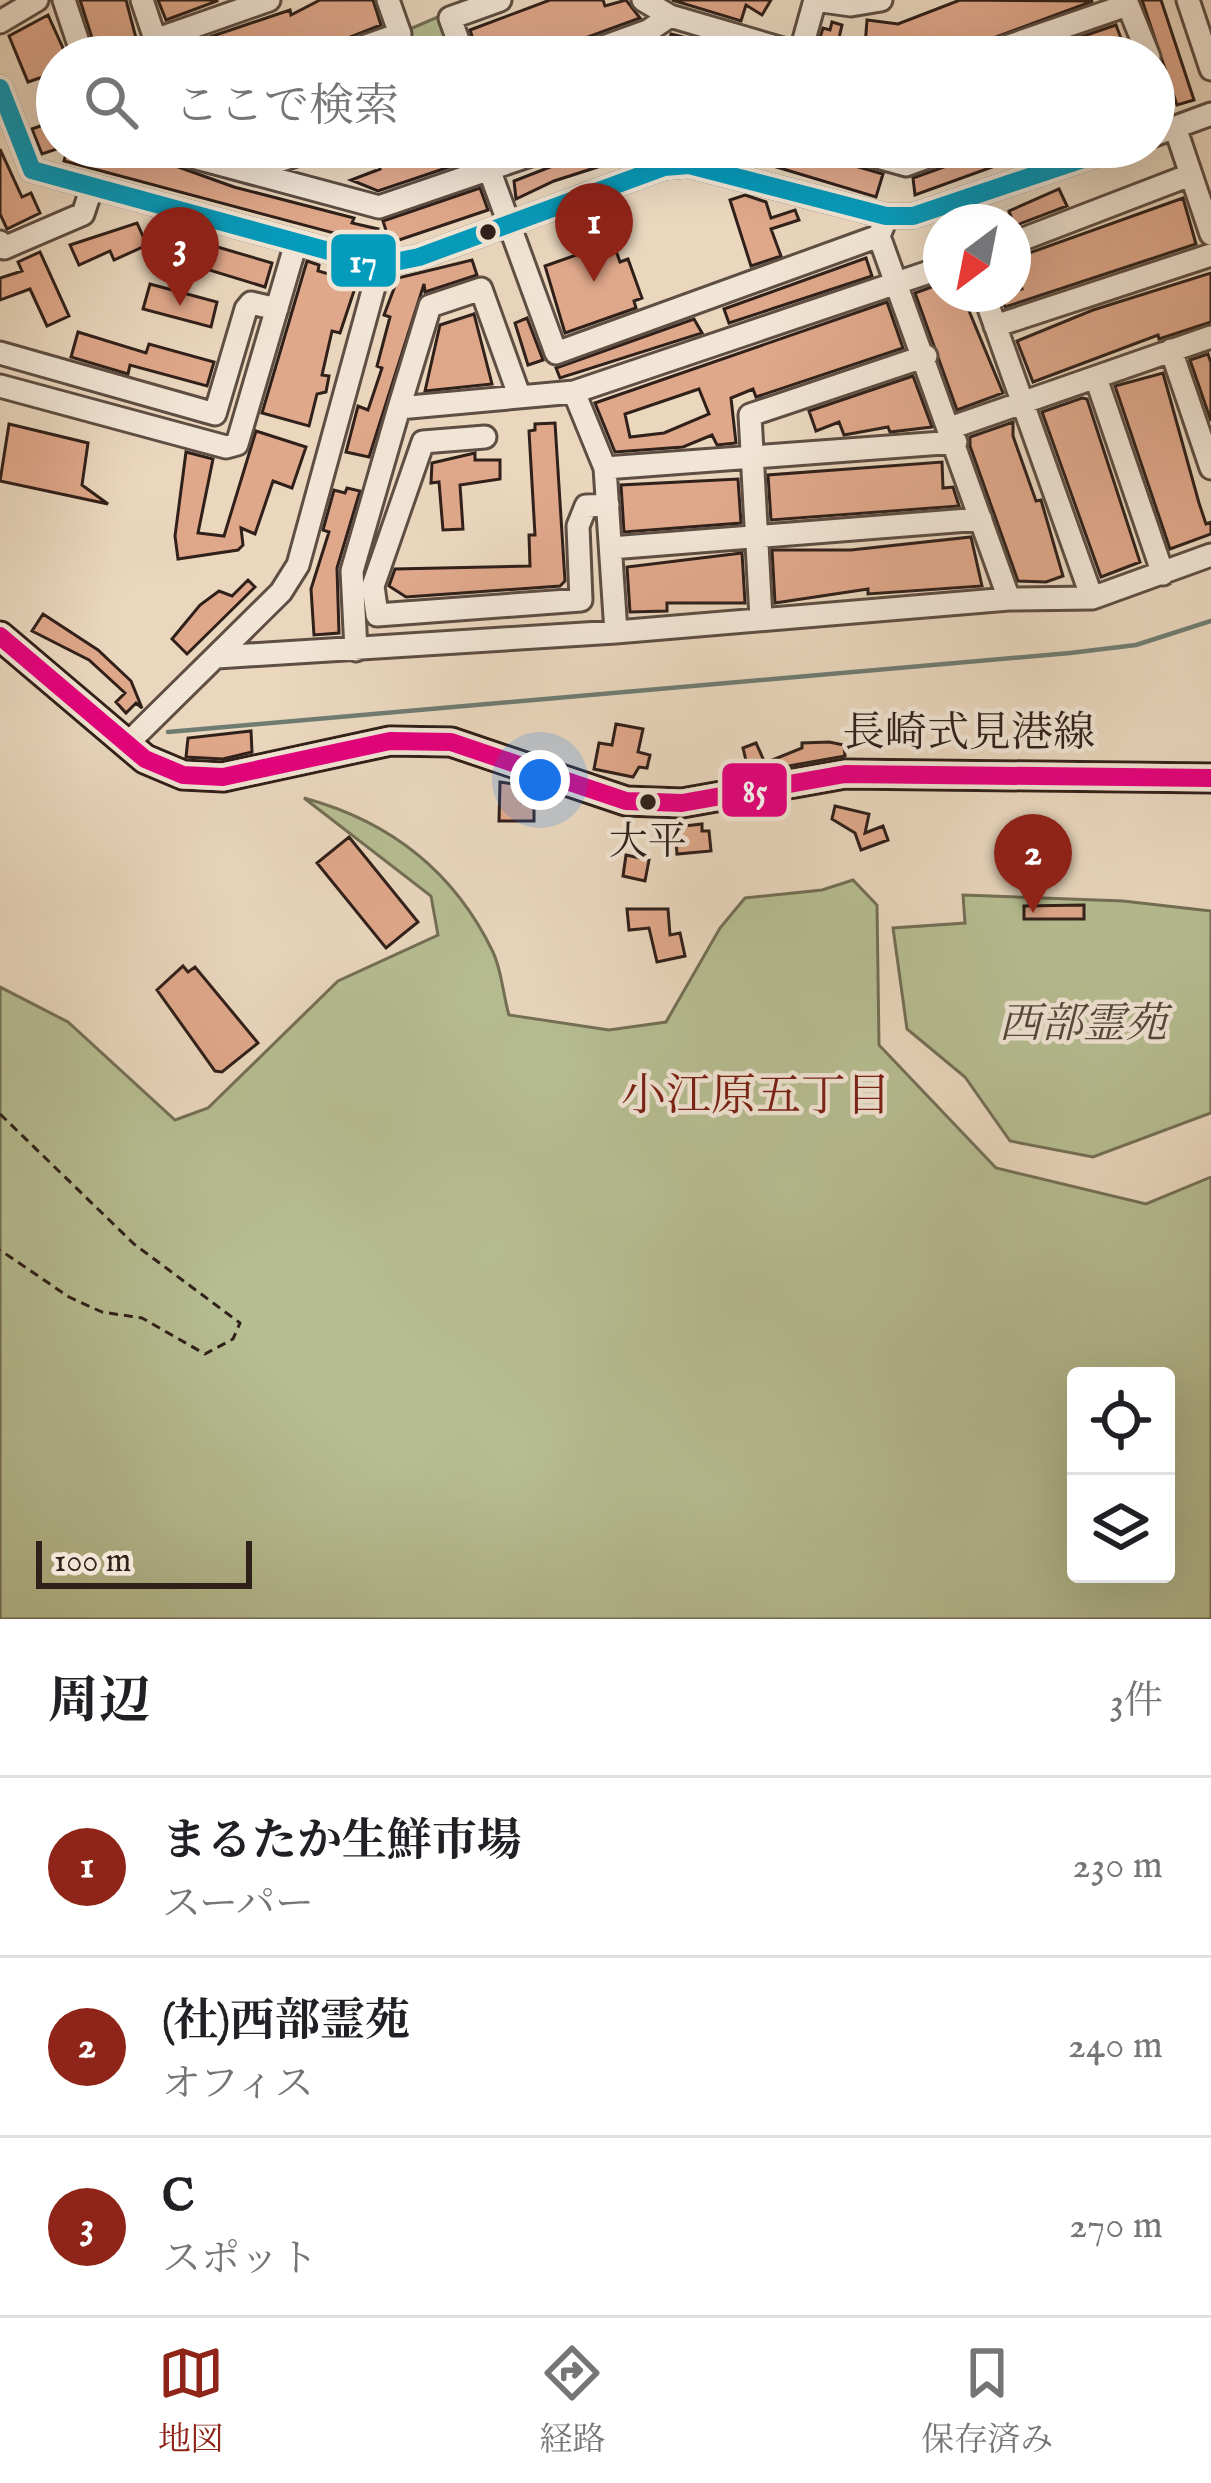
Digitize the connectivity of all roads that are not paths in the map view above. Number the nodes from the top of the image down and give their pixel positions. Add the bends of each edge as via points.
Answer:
1 (38, 0) edge
2 (64, 0) edge
3 (142, 0) edge
4 (269, 0) edge
5 (388, 0) edge
6 (500, 0) edge
7 (643, 0) edge
8 (815, 0) edge
9 (881, 0) edge
10 (1127, 2) edge
11 (1197, 5) edge
12 (670, 16) junction
13 (0, 22) edge
14 (75, 36) edge
15 (154, 36) edge
16 (186, 36) edge
17 (394, 36) edge
18 (456, 36) edge
19 (634, 36) edge
20 (715, 36) edge
21 (809, 36) edge
22 (1034, 36) edge
23 (1141, 36) edge
24 (1211, 69) edge
25 (0, 88) edge
26 (1211, 114) edge
27 (1175, 127) edge
28 (1175, 149) edge
29 (241, 168) edge
30 (258, 168) edge
31 (495, 168) edge
32 (661, 168) edge
33 (702, 168) edge
34 (1059, 168) edge
35 (489, 170) junction
36 (249, 171) junction
37 (1190, 175) junction
38 (92, 187) junction
39 (508, 221) junction
40 (883, 226) junction
41 (1211, 234) edge
42 (1031, 236) edge
43 (0, 242) edge
44 (296, 243) junction
45 (1211, 255) edge
46 (380, 265) junction
47 (923, 273) edge
48 (896, 281) junction
49 (277, 309) junction
50 (990, 312) edge
51 (995, 326) junction
52 (1211, 337) edge
53 (1171, 350) junction
54 (0, 353) edge
55 (926, 356) junction
56 (1096, 378) junction
57 (107, 384) junction
58 (0, 386) edge
59 (574, 392) junction
60 (519, 395) junction
61 (1022, 400) junction
62 (399, 408) junction
63 (99, 413) junction
64 (953, 435) junction
65 (485, 437) dead end
66 (750, 457) junction
67 (605, 468) junction
68 (1211, 468) edge
69 (608, 506) junction
70 (981, 519) junction
71 (757, 536) junction
72 (611, 548) junction
73 (1211, 555) edge
74 (1162, 574) junction
75 (1092, 598) junction
76 (1009, 599) junction
77 (761, 618) junction
78 (616, 632) junction
79 (0, 636) edge
80 (356, 650) junction
81 (217, 657) junction
82 (126, 745) junction
83 (1211, 778) edge

1 - 13 street
2 - 14 street
3 - 15 street
4 - 16 street
5 - 17 street
6 - 18 street via 450,18
7 - 12 street
8 - 9 street
8 - 21 street
10 - 22 street
10 - 23 street
11 - 24 street
12 - 19 street
12 - 20 street
25 - 38 street via 32,170
26 - 27 street
28 - 37 street
29 - 36 street
30 - 36 street
31 - 35 street
32 - 39 street
33 - 40 street
34 - 40 street
35 - 36 street via 380,207
35 - 39 street
37 - 41 street
37 - 42 street
38 - 43 street via 83,214 4,248
38 - 44 street
39 - 40 street via 556,353
39 - 46 street
40 - 48 street
44 - 46 street
44 - 49 street
45 - 51 street
46 - 81 street via 298,565
47 - 48 street
48 - 55 street
48 - 59 street
49 - 57 street via 251,302 246,309 215,414
49 - 63 street via 237,444
50 - 51 street
51 - 61 street
52 - 53 street
53 - 56 street
53 - 68 street
54 - 57 street
55 - 64 street
55 - 66 street via 750,415
56 - 61 street
56 - 74 street
57 - 63 street
58 - 63 street
59 - 60 street
59 - 67 street
60 - 62 street
60 - 62 street via 481,289 430,306
61 - 64 street
61 - 75 street
62 - 80 street via 352,572
64 - 66 street
64 - 70 street
65 - 69 street via 423,442 374,586 377,615 581,600 578,526 586,506
66 - 67 street
66 - 71 street
67 - 69 street
69 - 72 street
70 - 71 street
70 - 76 street
71 - 72 street
71 - 77 street
72 - 78 street
73 - 74 street
74 - 75 street
75 - 76 street
76 - 77 street
77 - 78 street
78 - 80 street
79 - 82 main road, 長崎式見港線
80 - 81 street
81 - 82 street
82 - 83 main road, 長崎式見港線 via 183,775 223,777 389,741 451,742 626,801 682,803 845,774

